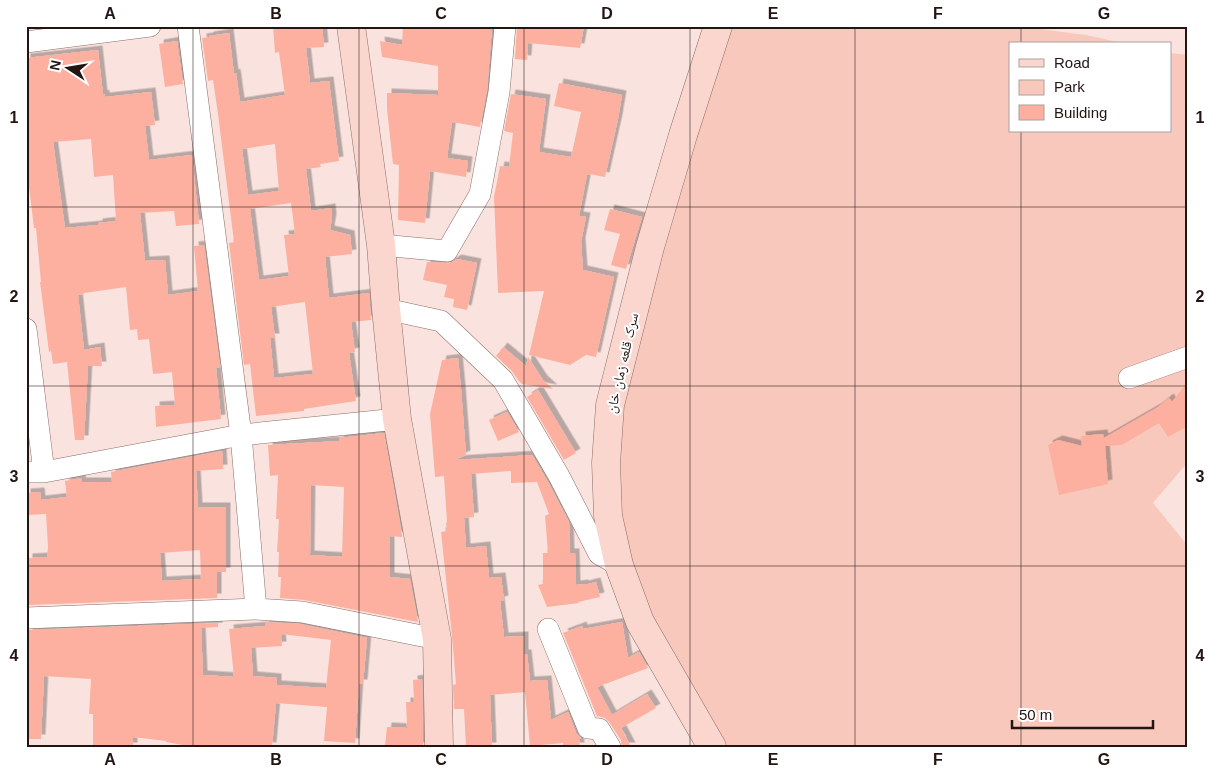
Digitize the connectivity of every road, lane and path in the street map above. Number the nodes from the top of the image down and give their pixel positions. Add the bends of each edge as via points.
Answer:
1 (150, 26) edge
2 (188, 26) edge
3 (351, 26) edge
4 (505, 26) edge
5 (718, 26) edge
6 (26, 42) edge
7 (381, 245) junction
8 (386, 309) junction
9 (26, 329) edge
10 (1188, 357) edge
11 (1129, 378) dead end
12 (397, 419) junction
13 (241, 435) junction
14 (35, 472) edge
15 (619, 565) junction
16 (256, 608) junction
17 (26, 618) edge
18 (548, 629) dead end
19 (437, 639) junction
20 (439, 747) edge
21 (610, 747) edge
22 (712, 747) edge

1 - 6 street
2 - 13 street
3 - 7 street
4 - 7 street via 499,92 480,194 447,251
5 - 15 street, سرک قلعه زمان خان via 650,247 610,405 606,463 608,516
7 - 8 street
8 - 12 street
8 - 15 street via 441,321 503,380 559,476 599,554
9 - 14 street
10 - 11 street
12 - 13 street
12 - 19 street
13 - 14 street
13 - 16 street
15 - 22 street, سرک قلعه زمان خان via 640,622
16 - 17 street
16 - 19 street via 302,612
18 - 21 street via 588,728 599,729
19 - 20 street

